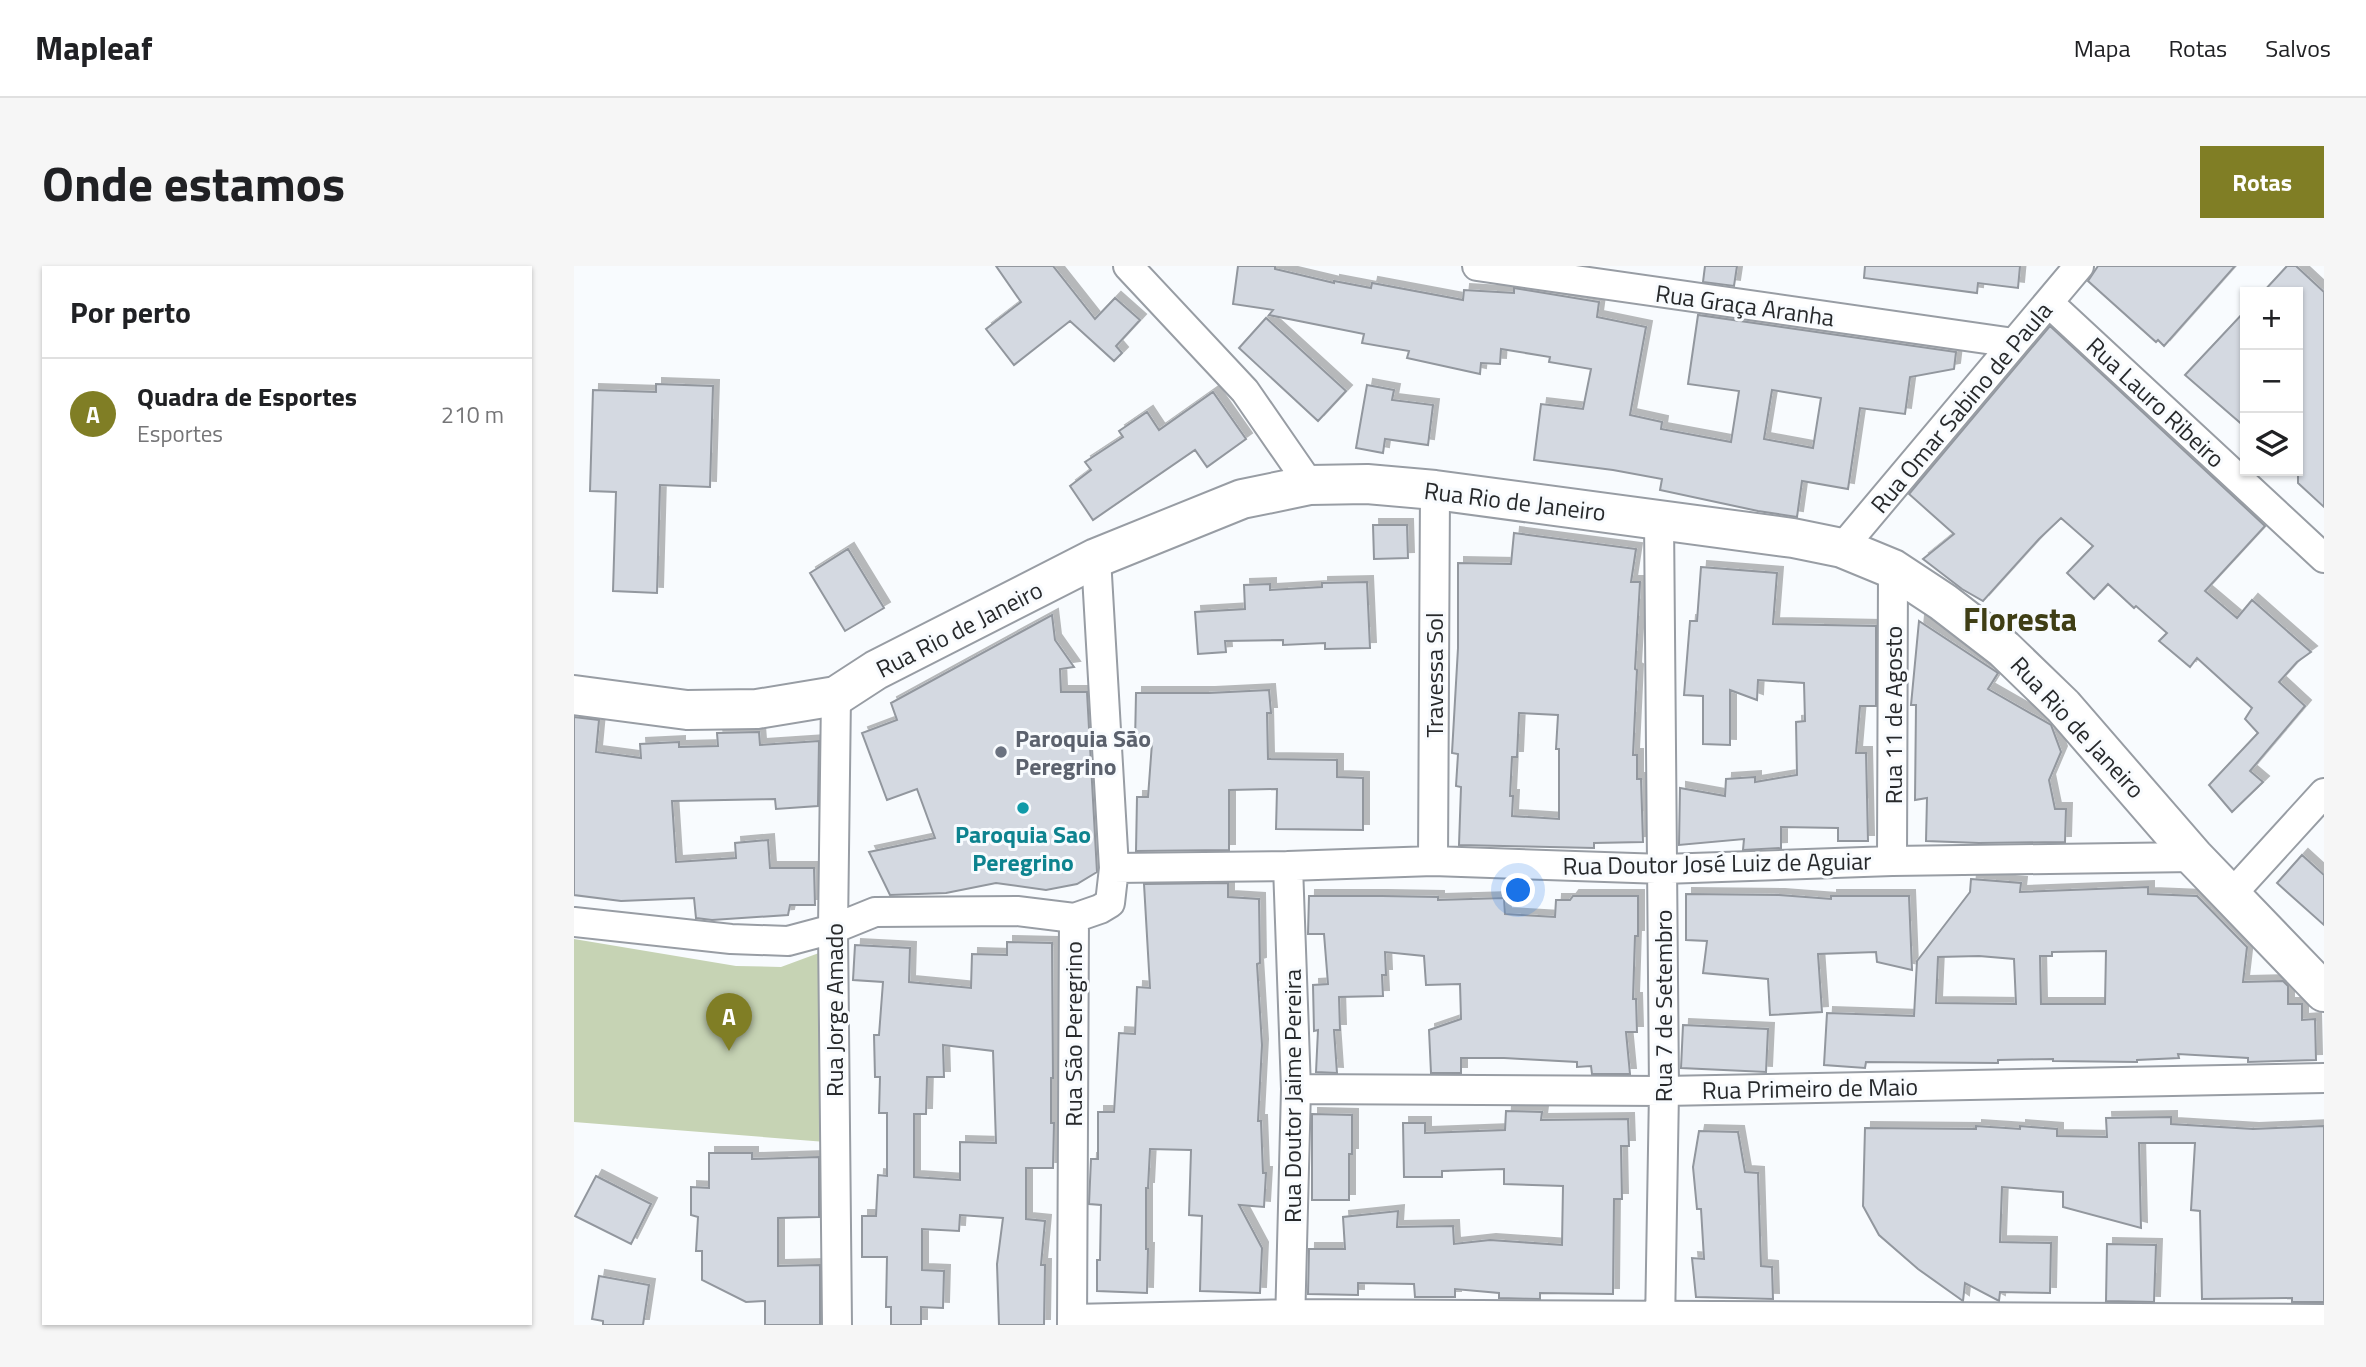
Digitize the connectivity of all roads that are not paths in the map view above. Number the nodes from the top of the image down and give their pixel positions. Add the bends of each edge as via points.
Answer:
1 (1128, 266) edge
2 (1477, 266) edge
3 (2079, 266) edge
4 (2049, 303) junction
5 (2014, 342) junction
6 (1310, 485) junction
7 (1435, 490) junction
8 (1659, 519) junction
9 (1842, 548) junction
10 (1096, 558) junction
11 (2324, 558) edge
12 (1893, 569) junction
13 (574, 695) edge
14 (836, 696) junction
15 (2324, 793) edge
16 (2194, 857) junction
17 (1433, 861) junction
18 (1892, 861) junction
19 (1288, 866) junction
20 (1114, 868) junction
21 (1663, 869) junction
22 (2230, 896) junction
23 (1074, 918) junction
24 (574, 922) edge
25 (833, 929) junction
26 (2324, 992) edge
27 (2324, 1078) edge
28 (1296, 1089) junction
29 (1664, 1091) junction
30 (2324, 1319) edge
31 (1290, 1320) edge
32 (1660, 1321) edge
33 (1072, 1322) edge
34 (837, 1325) edge

1 - 6 street via 1245,391
2 - 5 street, Rua Graça Aranha
3 - 4 street, Rua Omar Sabino de Paula
4 - 5 street, Rua Omar Sabino de Paula
4 - 11 street, Rua Lauro Ribeiro
5 - 9 street, Rua Omar Sabino de Paula
6 - 7 main road, Rua Rio de Janeiro
6 - 10 main road, Rua Rio de Janeiro via 1242,499
7 - 8 main road, Rua Rio de Janeiro
7 - 17 street, Travessa Sol
8 - 9 main road, Rua Rio de Janeiro
8 - 21 street, Rua 7 de Setembro
9 - 12 main road, Rua Rio de Janeiro
10 - 14 main road, Rua Rio de Janeiro via 876,670
10 - 20 street, Rua São Peregrino
12 - 16 main road, Rua Rio de Janeiro via 2004,649 2063,706
12 - 18 street, Rua 11 de Agosto
13 - 14 main road, Rua Rio de Janeiro via 687,710 757,709
14 - 25 street, Rua Jorge Amado
15 - 22 street
16 - 18 street, Rua Doutor José Luiz de Aguiar
16 - 22 main road, Rua Rio de Janeiro
17 - 19 street, Rua Doutor José Luiz de Aguiar
17 - 21 street, Rua Doutor José Luiz de Aguiar
18 - 21 street, Rua Doutor José Luiz de Aguiar
19 - 20 street, Rua Doutor José Luiz de Aguiar
19 - 28 street, Rua Doutor Jaime Pereira
20 - 23 street, Rua São Peregrino via 1110,902
21 - 29 street, Rua 7 de Setembro
22 - 26 main road, Rua Rio de Janeiro
23 - 25 street via 1017,911 875,912
23 - 33 street, Rua São Peregrino
24 - 25 street via 788,941
25 - 34 street, Rua Jorge Amado
27 - 29 street, Rua Primeiro de Maio
28 - 29 street, Rua Primeiro de Maio
28 - 31 street, Rua Doutor Jaime Pereira
29 - 32 street, Rua 7 de Setembro
30 - 32 street
31 - 32 street
31 - 33 street

